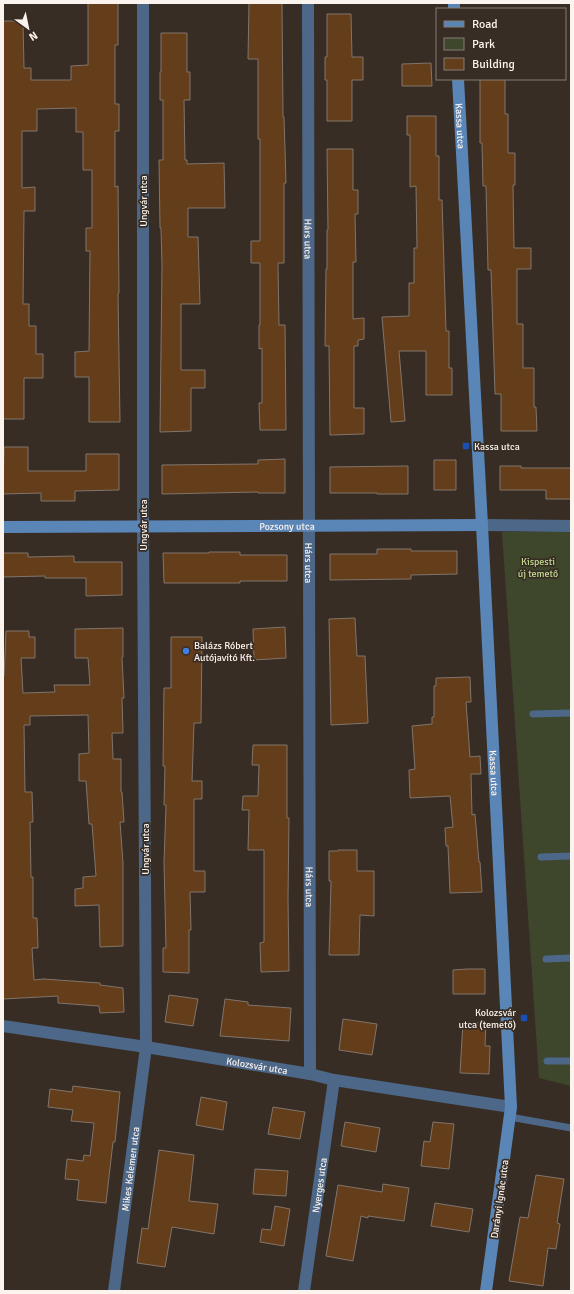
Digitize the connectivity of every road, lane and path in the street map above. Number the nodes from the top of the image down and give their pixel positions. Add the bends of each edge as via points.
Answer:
1 (144, 3) edge
2 (308, 3) edge
3 (458, 80) edge
4 (143, 526) junction
5 (309, 526) junction
6 (482, 526) junction
7 (571, 526) edge
8 (3, 527) edge
9 (571, 713) edge
10 (533, 714) dead end
11 (571, 856) edge
12 (541, 857) dead end
13 (571, 958) edge
14 (546, 959) dead end
15 (3, 1026) edge
16 (146, 1047) junction
17 (571, 1061) edge
18 (547, 1062) dead end
19 (310, 1074) junction
20 (334, 1080) junction
21 (510, 1112) junction
22 (571, 1128) edge
23 (114, 1291) edge
24 (304, 1291) edge
25 (486, 1291) edge

1 - 4 street, Ungvár utca
2 - 5 street, Hárs utca
3 - 6 street, Kassa utca
4 - 5 street, Pozsony utca
4 - 8 street, Pozsony utca
4 - 16 street, Ungvár utca
5 - 6 street, Pozsony utca
5 - 19 street, Hárs utca
6 - 7 street, Pozsony utca
6 - 21 street, Kassa utca
9 - 10 lane
11 - 12 lane
13 - 14 lane
15 - 16 street, Kolozsvár utca
16 - 19 street, Kolozsvár utca
16 - 23 street, Mikes Kelemen utca
17 - 18 lane
19 - 20 street, Kolozsvár utca
20 - 21 street, Kolozsvár utca
20 - 24 street, Nyerges utca
21 - 22 lane
21 - 25 street, Darányi Ignác utca

